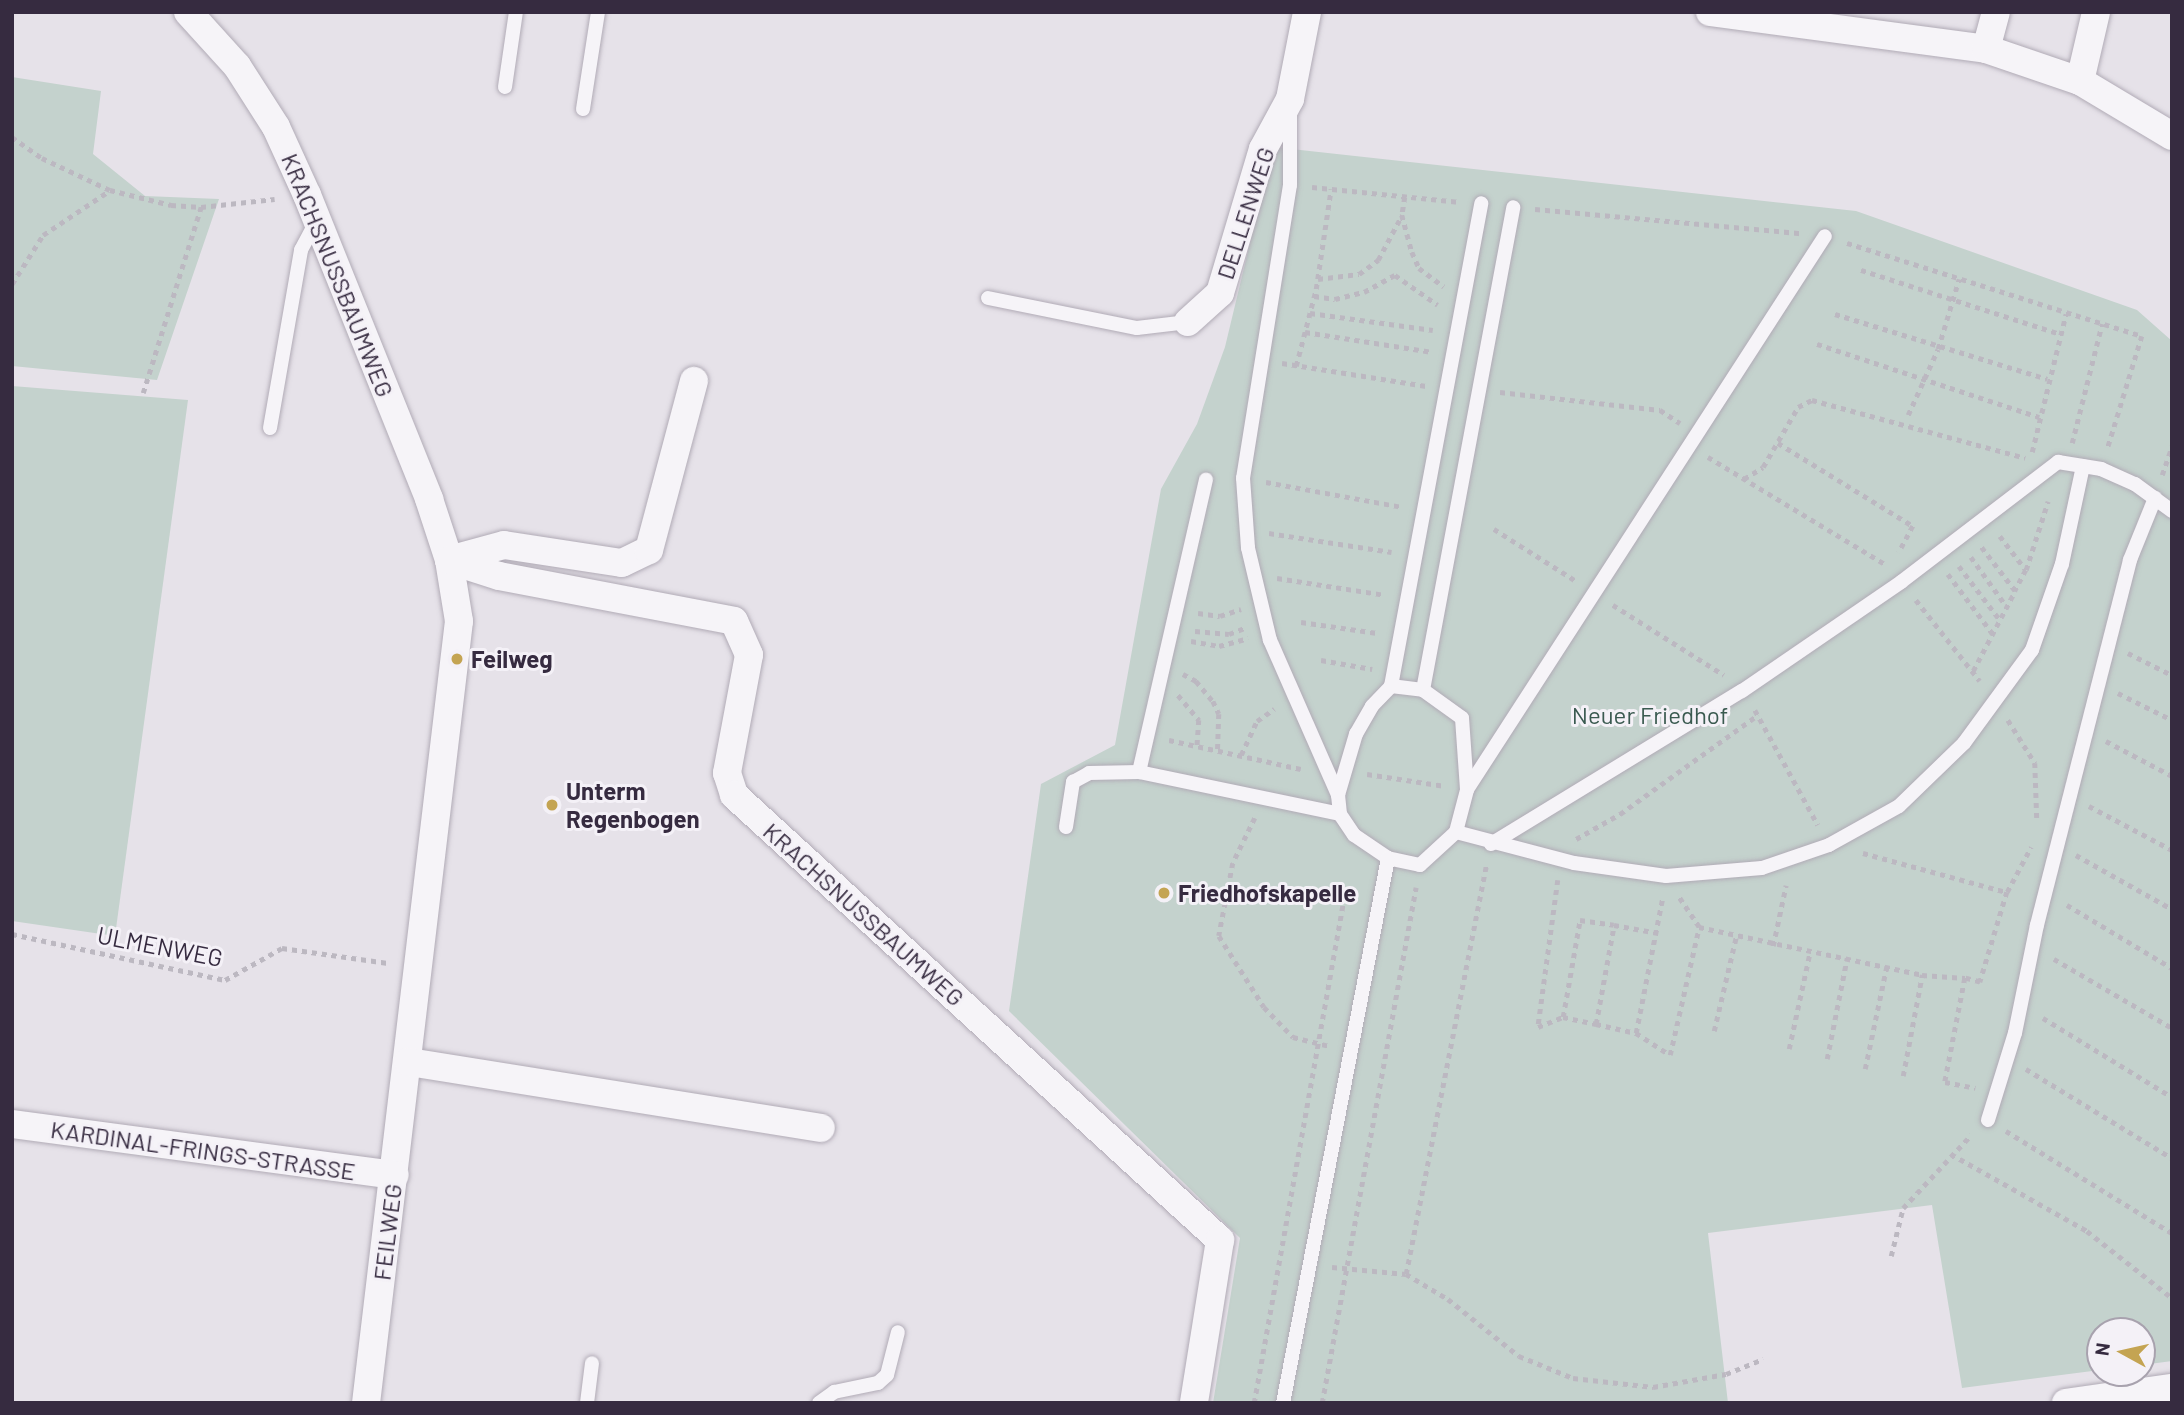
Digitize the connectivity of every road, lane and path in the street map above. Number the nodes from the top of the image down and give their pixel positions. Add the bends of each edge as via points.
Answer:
1 (188, 12) edge
2 (516, 12) edge
3 (598, 12) edge
4 (1307, 12) edge
5 (1710, 12) edge
6 (1996, 12) edge
7 (2096, 12) edge
8 (1986, 49) junction
9 (2080, 80) junction
10 (505, 87) dead end
11 (1290, 99) junction
12 (583, 109) dead end
13 (2172, 136) edge
14 (12, 137) edge
15 (1290, 185) junction
16 (1331, 189) junction
17 (110, 190) junction
18 (1405, 197) junction
19 (1481, 203) joint
20 (201, 207) junction
21 (312, 207) junction
22 (1513, 207) joint
23 (1402, 215) junction
24 (1825, 236) junction
25 (1861, 270) dead end
26 (1318, 279) junction
27 (1959, 279) junction
28 (12, 284) edge
29 (1465, 293) junction
30 (1314, 296) junction
31 (988, 298) dead end
32 (1954, 299) junction
33 (1461, 311) junction
34 (1310, 313) junction
35 (1835, 314) dead end
36 (2066, 314) junction
37 (1188, 322) joint
38 (2102, 324) junction
39 (1305, 332) junction
40 (1457, 334) junction
41 (2060, 334) junction
42 (1817, 344) dead end
43 (1938, 349) junction
44 (1453, 355) junction
45 (1261, 360) junction
46 (1296, 366) junction
47 (1925, 379) junction
48 (2047, 379) junction
49 (694, 381) dead end
50 (1446, 389) junction
51 (1476, 392) junction
52 (142, 393) dead end
53 (1908, 415) dead end
54 (2039, 417) junction
55 (270, 428) dead end
56 (1693, 439) junction
57 (1778, 443) junction
58 (2020, 457) dead end
59 (2062, 463) junction
60 (2083, 466) junction
61 (2101, 469) junction
62 (1243, 478) junction
63 (1744, 479) junction
64 (1206, 480) dead end
65 (2050, 494) dead end
66 (2155, 498) junction
67 (1424, 511) junction
68 (2172, 511) edge
69 (1494, 529) dead end
70 (1248, 530) junction
71 (1998, 533) dead end
72 (1980, 545) dead end
73 (1969, 553) dead end
74 (1415, 556) junction
75 (449, 560) junction
76 (1957, 562) dead end
77 (1946, 570) dead end
78 (2026, 570) junction
79 (1255, 578) junction
80 (1900, 582) junction
81 (2015, 591) junction
82 (1595, 593) junction
83 (1260, 598) junction
84 (1407, 599) junction
85 (1177, 601) junction
86 (2007, 607) junction
87 (2000, 621) junction
88 (1301, 622) dead end
89 (1266, 624) junction
90 (1171, 627) junction
91 (1993, 634) junction
92 (1400, 636) junction
93 (2109, 643) junction
94 (1321, 660) dead end
95 (1163, 667) junction
96 (1973, 671) junction
97 (2172, 675) edge
98 (1392, 679) junction
99 (2099, 683) junction
100 (1158, 688) junction
101 (1423, 690) junction
102 (1296, 698) junction
103 (1996, 700) junction
104 (1758, 715) dead end
105 (2172, 720) edge
106 (2086, 731) junction
107 (1148, 736) junction
108 (1197, 746) junction
109 (1219, 750) junction
110 (1241, 755) junction
111 (1345, 770) junction
112 (1139, 772) junction
113 (1330, 776) junction
114 (2172, 776) edge
115 (1467, 790) junction
116 (1338, 795) junction
117 (2070, 796) junction
118 (1263, 802) junction
119 (1340, 814) junction
120 (2036, 826) dead end
121 (1066, 827) dead end
122 (1456, 832) junction
123 (2034, 839) dead end
124 (1491, 844) junction
125 (2057, 844) junction
126 (2172, 850) edge
127 (1879, 856) dead end
128 (1545, 857) junction
129 (1388, 858) junction
130 (1792, 858) junction
131 (1560, 860) junction
132 (1420, 865) junction
133 (1666, 876) junction
134 (2007, 892) junction
135 (2045, 892) junction
136 (1380, 900) junction
137 (2172, 909) edge
138 (1614, 925) junction
139 (1699, 927) junction
140 (1658, 933) junction
141 (12, 934) edge
142 (1736, 937) junction
143 (1773, 946) junction
144 (2033, 946) junction
145 (1810, 952) junction
146 (1847, 958) junction
147 (1887, 965) junction
148 (420, 967) junction
149 (2172, 968) edge
150 (1922, 975) junction
151 (1965, 978) junction
152 (2021, 1004) junction
153 (1563, 1017) junction
154 (1596, 1024) junction
155 (2172, 1028) edge
156 (1714, 1031) dead end
157 (1636, 1033) junction
158 (1315, 1043) junction
159 (1789, 1049) dead end
160 (1351, 1050) junction
161 (2008, 1058) junction
162 (1828, 1059) dead end
163 (409, 1062) junction
164 (1865, 1069) dead end
165 (1903, 1076) dead end
166 (1997, 1091) junction
167 (2172, 1097) edge
168 (1988, 1120) junction
169 (12, 1124) edge
170 (821, 1128) dead end
171 (1951, 1153) junction
172 (2172, 1158) edge
173 (395, 1175) junction
174 (2172, 1233) edge
175 (1891, 1256) dead end
176 (1347, 1270) junction
177 (1406, 1274) junction
178 (2172, 1298) edge
179 (898, 1332) dead end
180 (1763, 1359) dead end
181 (592, 1363) dead end
182 (2172, 1388) edge
183 (366, 1403) edge
184 (587, 1403) edge
185 (819, 1403) edge
186 (1194, 1403) edge
187 (1254, 1403) edge
188 (1283, 1403) edge
189 (1322, 1403) edge
190 (2066, 1403) edge

1 - 21 street, KRACHSNUSSBAUMWEG via 237,66 276,127
2 - 10 lane
3 - 12 lane
4 - 11 street, DELLENWEG
5 - 8 street
6 - 8 street
7 - 9 street
8 - 9 street
9 - 13 street
11 - 15 lane via 1294,149
11 - 37 street, DELLENWEG via 1263,149 1220,293
14 - 17 path via 42,158
15 - 16 path
15 - 45 lane
16 - 18 path
16 - 26 path
17 - 20 path via 171,205
17 - 28 path via 43,235
18 - 19 path
18 - 23 path
19 - 29 lane
20 - 21 path
20 - 52 path
21 - 55 lane
21 - 75 street, KRACHSNUSSBAUMWEG
22 - 24 path
22 - 51 lane
23 - 26 path via 1378,260 1339,280
23 - 29 path via 1419,268 1444,287
24 - 27 path
24 - 56 lane
25 - 32 path
26 - 30 path
27 - 32 path
27 - 36 path
29 - 33 lane
30 - 33 path via 1335,299 1364,292 1395,275 1438,305
30 - 34 path
31 - 37 lane via 1137,328
32 - 41 path
32 - 43 path
33 - 40 lane
34 - 39 path
34 - 40 path
35 - 43 path
36 - 38 path
36 - 41 path
38 - 59 path
38 - 61 path via 2142,336
39 - 44 path
39 - 46 path
40 - 44 lane
41 - 48 path
42 - 47 path
43 - 47 path
43 - 48 path
44 - 50 lane
45 - 46 path
45 - 62 lane
46 - 50 path
47 - 53 path
47 - 54 path
48 - 54 path
49 - 75 street via 649,550 622,563 504,545
50 - 67 lane
51 - 56 path via 1660,410
51 - 101 lane
54 - 59 path via 2031,459
56 - 63 path
56 - 82 lane
57 - 58 path via 1798,407 1812,400
57 - 63 path via 1763,467
57 - 63 path via 1913,526 1891,567
59 - 60 lane
59 - 80 lane
60 - 61 lane
60 - 103 lane via 2062,564 2032,650
61 - 66 lane
62 - 67 path
62 - 70 lane
64 - 85 lane
65 - 78 path
66 - 68 lane
66 - 93 lane via 2130,561
67 - 74 lane
69 - 82 path
70 - 74 path
70 - 79 lane
71 - 78 path
72 - 81 path
73 - 86 path
74 - 84 lane
75 - 148 street, FEILWEG via 459,621 457,659
75 - 186 street, KRACHSNUSSBAUMWEG via 499,576 734,621 749,655 727,773 734,794 1220,1240
76 - 87 path
77 - 91 path
78 - 81 path
79 - 83 lane
79 - 84 path via 1281,578
80 - 96 path
80 - 124 lane via 1742,691
81 - 86 path
82 - 115 lane
83 - 85 path via 1220,615 1197,613
83 - 89 lane
84 - 92 lane
85 - 90 lane
86 - 87 path
87 - 91 path
88 - 92 path
89 - 90 path via 1229,634
89 - 90 path via 1247,638 1219,646
89 - 102 lane
90 - 95 lane
91 - 96 path
92 - 98 lane
93 - 97 path
93 - 99 lane
94 - 98 path
95 - 100 lane
95 - 109 path via 1196,681 1206,691 1219,714
96 - 103 path
98 - 101 lane
98 - 111 lane via 1356,734
99 - 105 path
99 - 106 lane
100 - 107 lane
100 - 108 path via 1180,696 1191,706 1199,720
101 - 115 lane via 1460,713
102 - 110 path via 1257,721
102 - 113 lane
103 - 120 path via 2035,763
103 - 130 lane via 1964,743 1899,806 1829,845
104 - 128 path via 1620,814
106 - 114 path
106 - 117 lane
107 - 108 path
107 - 112 lane
108 - 109 path
109 - 110 path
110 - 113 path
111 - 115 path
111 - 116 lane
112 - 118 lane
112 - 121 lane via 1089,773 1073,782
113 - 116 lane
115 - 122 lane
116 - 119 lane
117 - 125 lane
117 - 126 path
118 - 119 lane
118 - 158 path via 1233,863 1219,936 1264,1007 1293,1037
119 - 129 lane via 1354,835
122 - 124 lane
122 - 132 lane
123 - 134 path
124 - 128 lane
124 - 177 path
125 - 135 lane
125 - 137 path
127 - 134 path
128 - 131 lane
129 - 132 lane
129 - 136 lane
130 - 133 lane via 1762,868
130 - 143 path
131 - 133 lane
131 - 153 path via 1538,1027
132 - 176 path
133 - 139 path
133 - 140 path
134 - 151 path via 1980,982
135 - 144 lane
135 - 149 path
136 - 158 path via 1345,892
136 - 160 lane
138 - 140 path
138 - 153 path via 1580,920
138 - 154 path
139 - 142 path
139 - 157 path via 1670,1055
140 - 157 path
141 - 148 path, ULMENWEG via 225,979 282,948
142 - 143 path
142 - 156 path
143 - 145 path
144 - 152 lane
144 - 155 path
145 - 146 path
145 - 159 path
146 - 147 path
146 - 162 path
147 - 150 path
147 - 164 path
148 - 163 street, FEILWEG
150 - 151 path
150 - 165 path
151 - 166 path via 1945,1082
152 - 161 lane
152 - 167 path
153 - 154 path
154 - 157 path
158 - 160 path
158 - 187 path
160 - 188 lane
161 - 166 lane
161 - 172 path
163 - 170 street
163 - 173 street, FEILWEG
166 - 168 lane
168 - 171 path
168 - 174 path
169 - 173 street, KARDINAL-FRINGS-STRASSE
171 - 175 path via 1903,1208
171 - 178 path via 2087,1231
173 - 183 street, FEILWEG
176 - 177 path
176 - 189 path
177 - 180 path via 1448,1299 1519,1356 1573,1378 1653,1387 1726,1374
179 - 185 lane via 887,1375 878,1383 835,1392
181 - 184 lane
182 - 190 street

